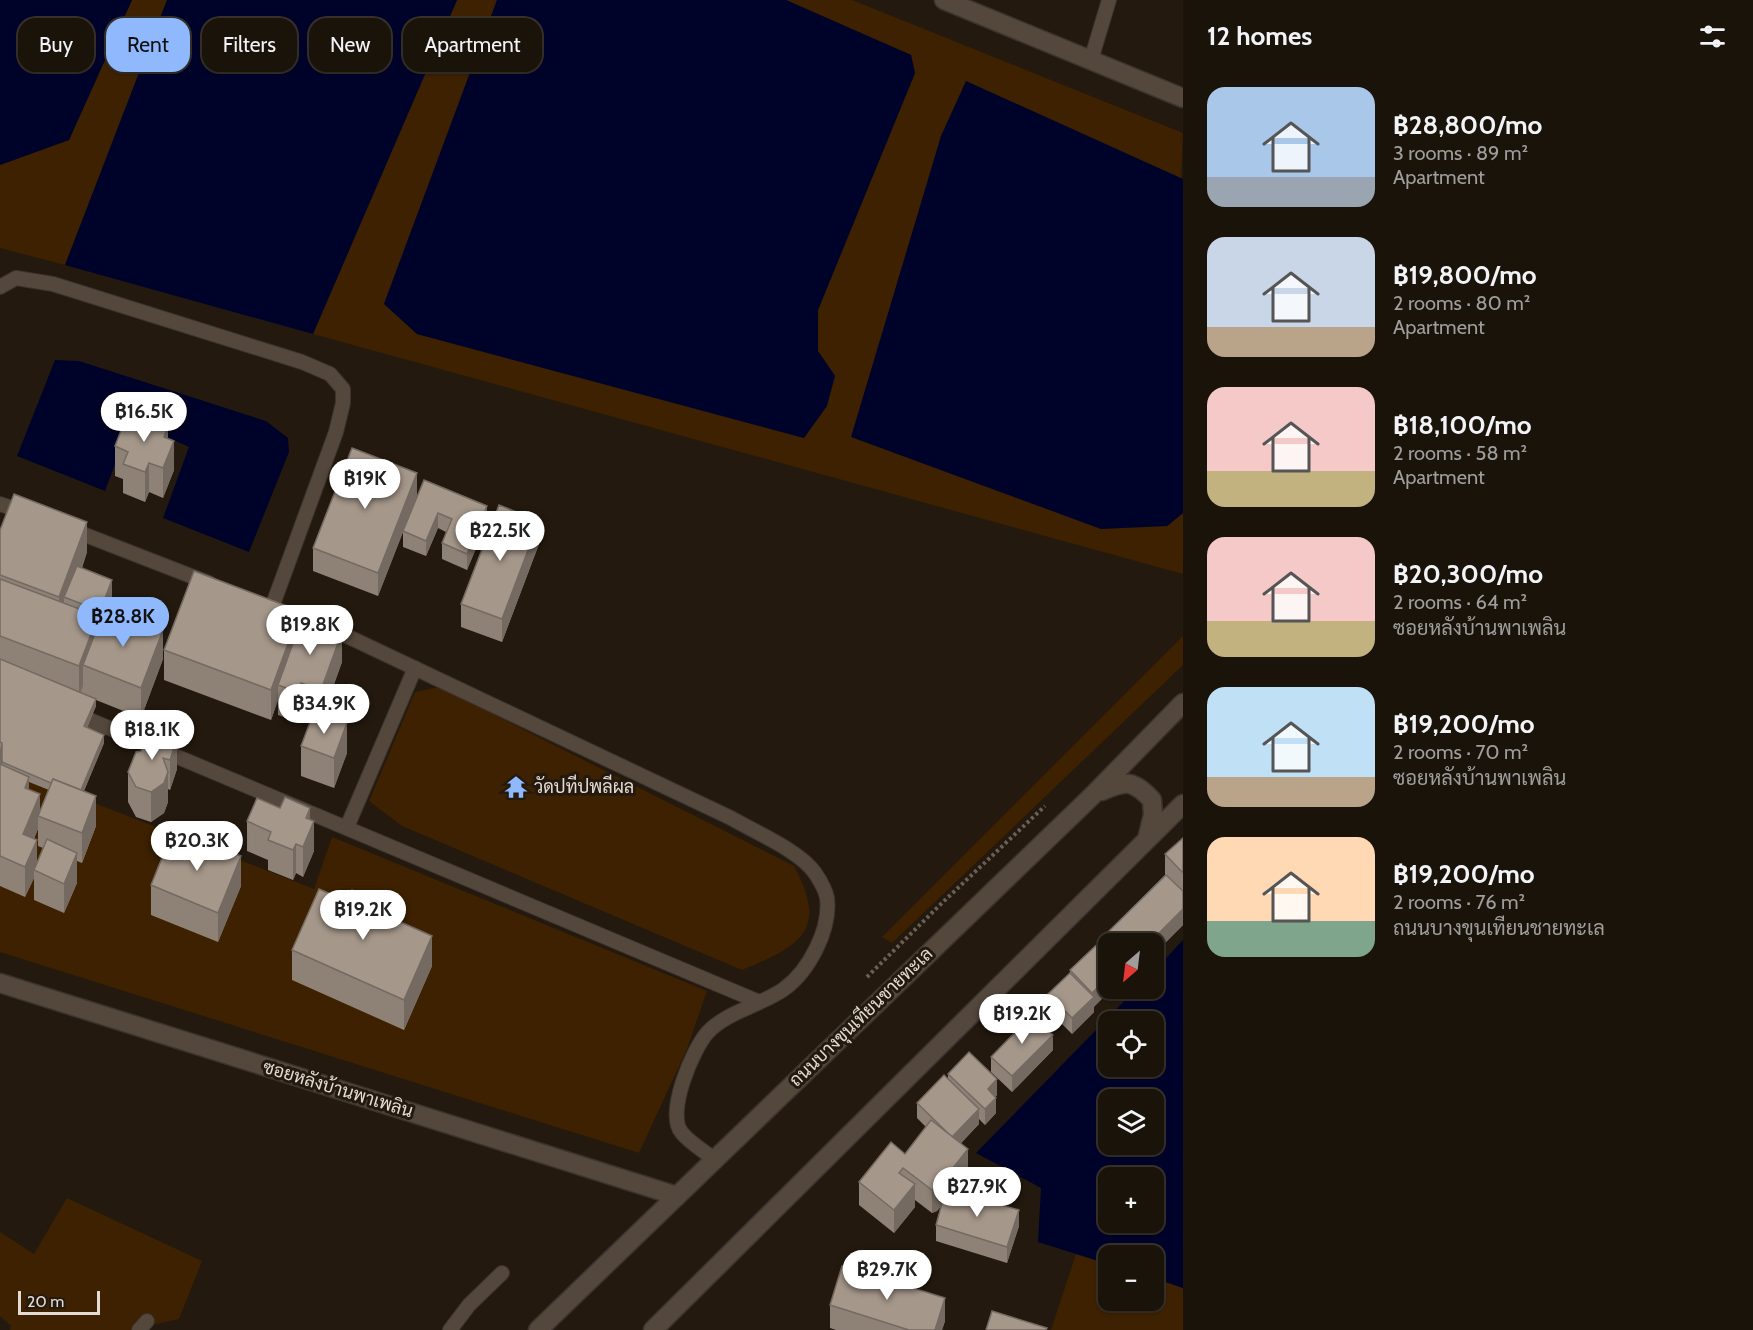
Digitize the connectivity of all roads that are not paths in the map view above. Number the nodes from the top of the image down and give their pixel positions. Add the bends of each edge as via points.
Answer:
1 (944, 0) edge
2 (1109, 0) edge
3 (1091, 60) junction
4 (1183, 98) edge
5 (0, 287) edge
6 (0, 504) edge
7 (33, 515) edge
8 (54, 523) edge
9 (228, 590) edge
10 (415, 668) junction
11 (1183, 703) edge
12 (90, 720) edge
13 (1092, 796) junction
14 (1183, 804) edge
15 (347, 827) junction
16 (1147, 839) junction
17 (0, 983) edge
18 (757, 1001) junction
19 (714, 1159) junction
20 (677, 1196) junction
21 (502, 1273) dead end
22 (450, 1330) edge
23 (538, 1330) edge
24 (653, 1330) edge

1 - 3 main road
2 - 3 lane
3 - 4 main road
5 - 10 lane via 16,278 53,284 330,374 343,389 336,432 266,605
6 - 7 lane
8 - 9 lane
10 - 15 lane
10 - 18 lane via 731,818 789,852 814,872 827,896 826,913 808,964 783,990
11 - 13 main road, ถนนบางขุนเทียนชายทะเล
12 - 15 lane
13 - 16 main road via 1120,783 1133,784 1143,791 1152,800 1154,815
13 - 19 main road, ถนนบางขุนเทียนชายทะเล
14 - 16 main road
15 - 18 lane
16 - 24 main road
17 - 20 main road, ซอยหลังบ้านพาเพลิน
18 - 19 lane via 708,1031 679,1094 677,1120 681,1132
19 - 20 main road, ถนนบางขุนเทียนชายทะเล
20 - 23 main road, ถนนบางขุนเทียนชายทะเล
21 - 22 lane

